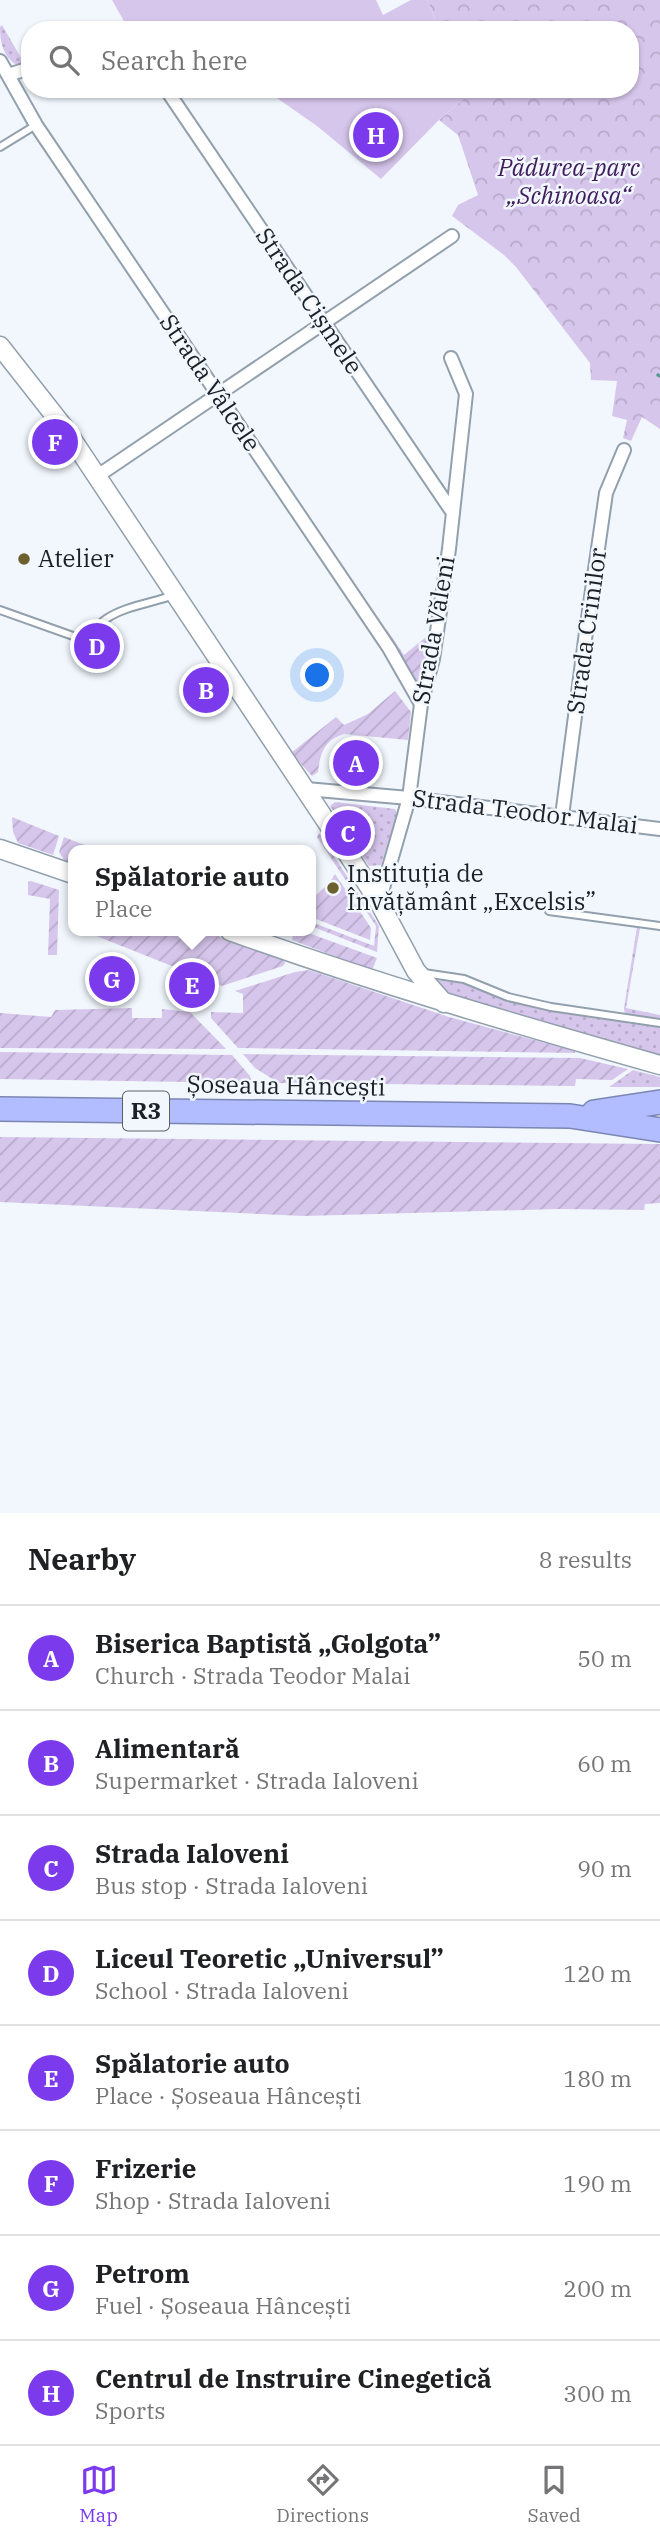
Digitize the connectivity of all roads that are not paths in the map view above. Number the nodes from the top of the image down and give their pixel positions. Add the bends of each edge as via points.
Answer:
1 (0, 61) edge
2 (21, 71) edge
3 (8, 75) junction
4 (172, 98) edge
5 (36, 125) junction
6 (0, 148) edge
7 (452, 236) dead end
8 (323, 322) junction
9 (0, 346) edge
10 (451, 358) dead end
11 (218, 394) junction
12 (624, 450) dead end
13 (96, 477) junction
14 (453, 513) junction
15 (176, 595) junction
16 (0, 610) edge
17 (421, 704) junction
18 (306, 789) junction
19 (409, 798) junction
20 (562, 816) junction
21 (660, 829) edge
22 (0, 849) edge
23 (68, 872) edge
24 (379, 902) junction
25 (549, 911) dead end
26 (660, 926) edge
27 (244, 936) edge
28 (416, 971) junction
29 (444, 1003) junction
30 (660, 1023) edge
31 (660, 1065) edge
32 (660, 1102) edge
33 (0, 1109) edge
34 (570, 1116) junction
35 (660, 1130) edge

1 - 3 street, Strada Vâlcele
2 - 3 street
3 - 5 street, Strada Vâlcele
4 - 8 street, Strada Cișmele
5 - 6 lane
5 - 11 street, Strada Vâlcele
7 - 8 street
8 - 11 street
8 - 14 street, Strada Cișmele
9 - 13 street via 66,430
10 - 14 street, Strada Văleni via 466,394
11 - 13 street
11 - 17 street, Strada Vâlcele via 389,648
12 - 20 street, Strada Crinilor via 607,493
13 - 15 street
14 - 17 street, Strada Văleni via 433,659
15 - 16 lane via 118,613 81,636
15 - 18 street
17 - 19 street, Strada Văleni
18 - 19 street, Strada Teodor Malai
18 - 24 street
19 - 20 street, Strada Teodor Malai
19 - 24 street, Strada Văleni
20 - 21 street, Strada Teodor Malai
22 - 23 street
24 - 28 street
25 - 26 lane
27 - 29 street
28 - 29 street
28 - 30 lane via 464,979 508,997 551,1007
29 - 31 street
32 - 34 highway, Șoseaua Hâncești / R3
33 - 34 highway, Șoseaua Hâncești / R3
34 - 35 highway, Șoseaua Hâncești / R3

